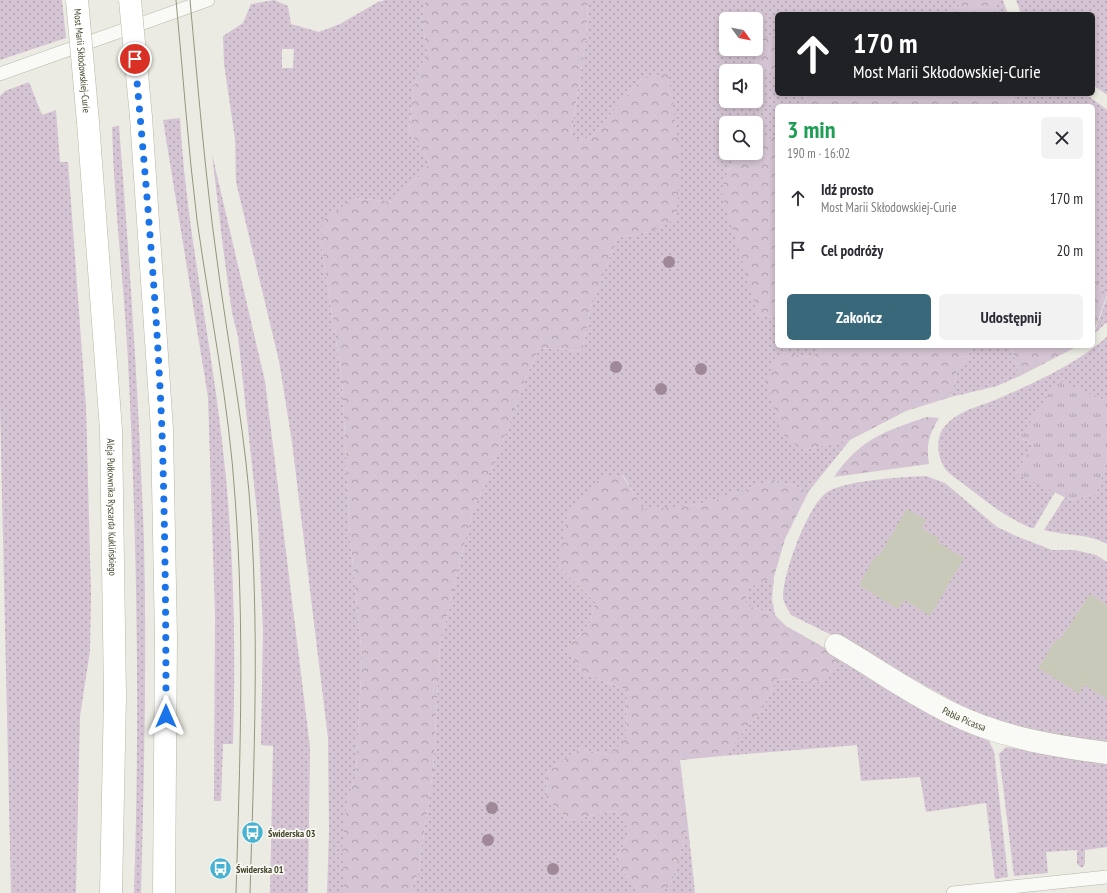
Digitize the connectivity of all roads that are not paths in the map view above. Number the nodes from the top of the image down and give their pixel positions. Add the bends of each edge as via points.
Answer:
1 (77, 0) edge
2 (130, 0) edge
3 (208, 0) edge
4 (0, 74) edge
5 (88, 122) joint
6 (836, 646) dead end
7 (1107, 753) edge
8 (1107, 876) edge
9 (111, 893) edge
10 (164, 893) edge
11 (953, 893) edge

1 - 5 main road, Most Marii Skłodowskiej-Curie, bridge
2 - 10 main road, bridge via 141,117 162,430 166,638
3 - 4 lane
5 - 9 main road, Aleja Pułkownika Ryszarda Kuklińskiego via 111,430 116,696
6 - 7 street, Pabla Picassa via 949,712 978,725 1040,744
8 - 11 lane

